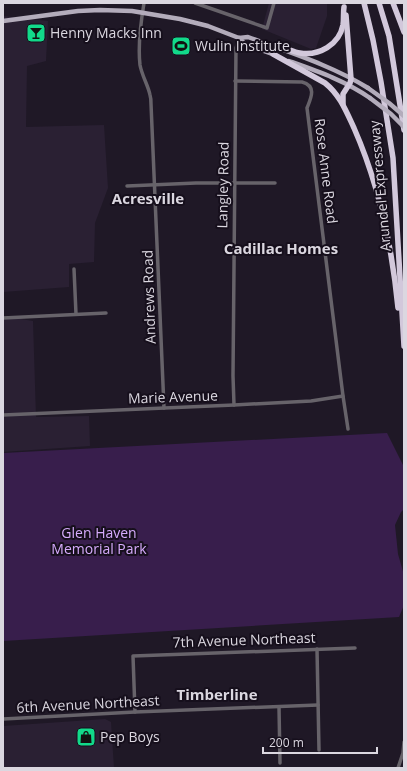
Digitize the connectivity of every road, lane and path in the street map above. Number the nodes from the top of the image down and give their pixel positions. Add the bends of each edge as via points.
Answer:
1 (144, 3) edge
2 (195, 3) edge
3 (274, 3) edge
4 (364, 3) edge
5 (380, 3) edge
6 (393, 3) edge
7 (344, 5) edge
8 (142, 13) junction
9 (3, 21) edge
10 (404, 32) edge
11 (240, 38) junction
12 (270, 46) junction
13 (273, 54) junction
14 (351, 79) junction
15 (235, 81) junction
16 (348, 86) junction
17 (343, 104) junction
18 (404, 116) edge
19 (404, 127) edge
20 (404, 130) edge
21 (234, 183) junction
22 (275, 183) dead end
23 (155, 185) junction
24 (127, 186) dead end
25 (74, 269) dead end
26 (106, 313) dead end
27 (76, 314) junction
28 (3, 318) edge
29 (403, 325) junction
30 (404, 346) edge
31 (343, 396) junction
32 (234, 405) junction
33 (164, 408) junction
34 (3, 415) edge
35 (348, 429) dead end
36 (355, 648) dead end
37 (317, 649) junction
38 (318, 705) junction
39 (279, 707) junction
40 (135, 712) junction
41 (3, 719) edge
42 (404, 742) edge
43 (319, 750) dead end
44 (280, 763) dead end
45 (398, 768) edge

1 - 8 street, Andrews Road
2 - 3 street via 267,28
4 - 29 highway, Arundel Expressway via 381,82 393,158
5 - 20 highway, Arundel Expressway via 389,36
6 - 10 highway
7 - 12 highway via 343,25 328,48 314,54 306,54
7 - 14 highway
8 - 9 main road via 78,11
8 - 11 main road via 190,21
8 - 23 street, Andrews Road via 140,58 142,74 150,95
11 - 12 main road via 248,37
11 - 13 main road via 245,44
11 - 15 street, Langley Road via 236,48
12 - 14 main road
13 - 16 main road
13 - 17 highway via 325,83
14 - 16 highway
14 - 18 main road, bridge via 368,88
15 - 21 street, Langley Road
15 - 31 street, Rose Anne Road via 302,82 312,90 307,108
16 - 17 highway via 343,94
16 - 19 main road, bridge via 370,98
17 - 29 highway via 362,146 379,197 392,259 398,316
21 - 22 street
21 - 23 street
21 - 32 street, Langley Road
23 - 24 street
23 - 33 street, Andrews Road
25 - 27 street
26 - 27 street
27 - 28 street
29 - 30 highway, Arundel Expressway
31 - 32 street, Marie Avenue via 311,401
31 - 35 street, Rose Anne Road
32 - 33 street, Marie Avenue
33 - 34 street, Marie Avenue
36 - 37 street, 7th Avenue Northeast
37 - 38 street
37 - 40 street, 7th Avenue Northeast via 133,656
38 - 39 street, 6th Avenue Northeast
38 - 43 street
39 - 40 street, 6th Avenue Northeast
39 - 44 street
40 - 41 street, 6th Avenue Northeast
42 - 45 street

